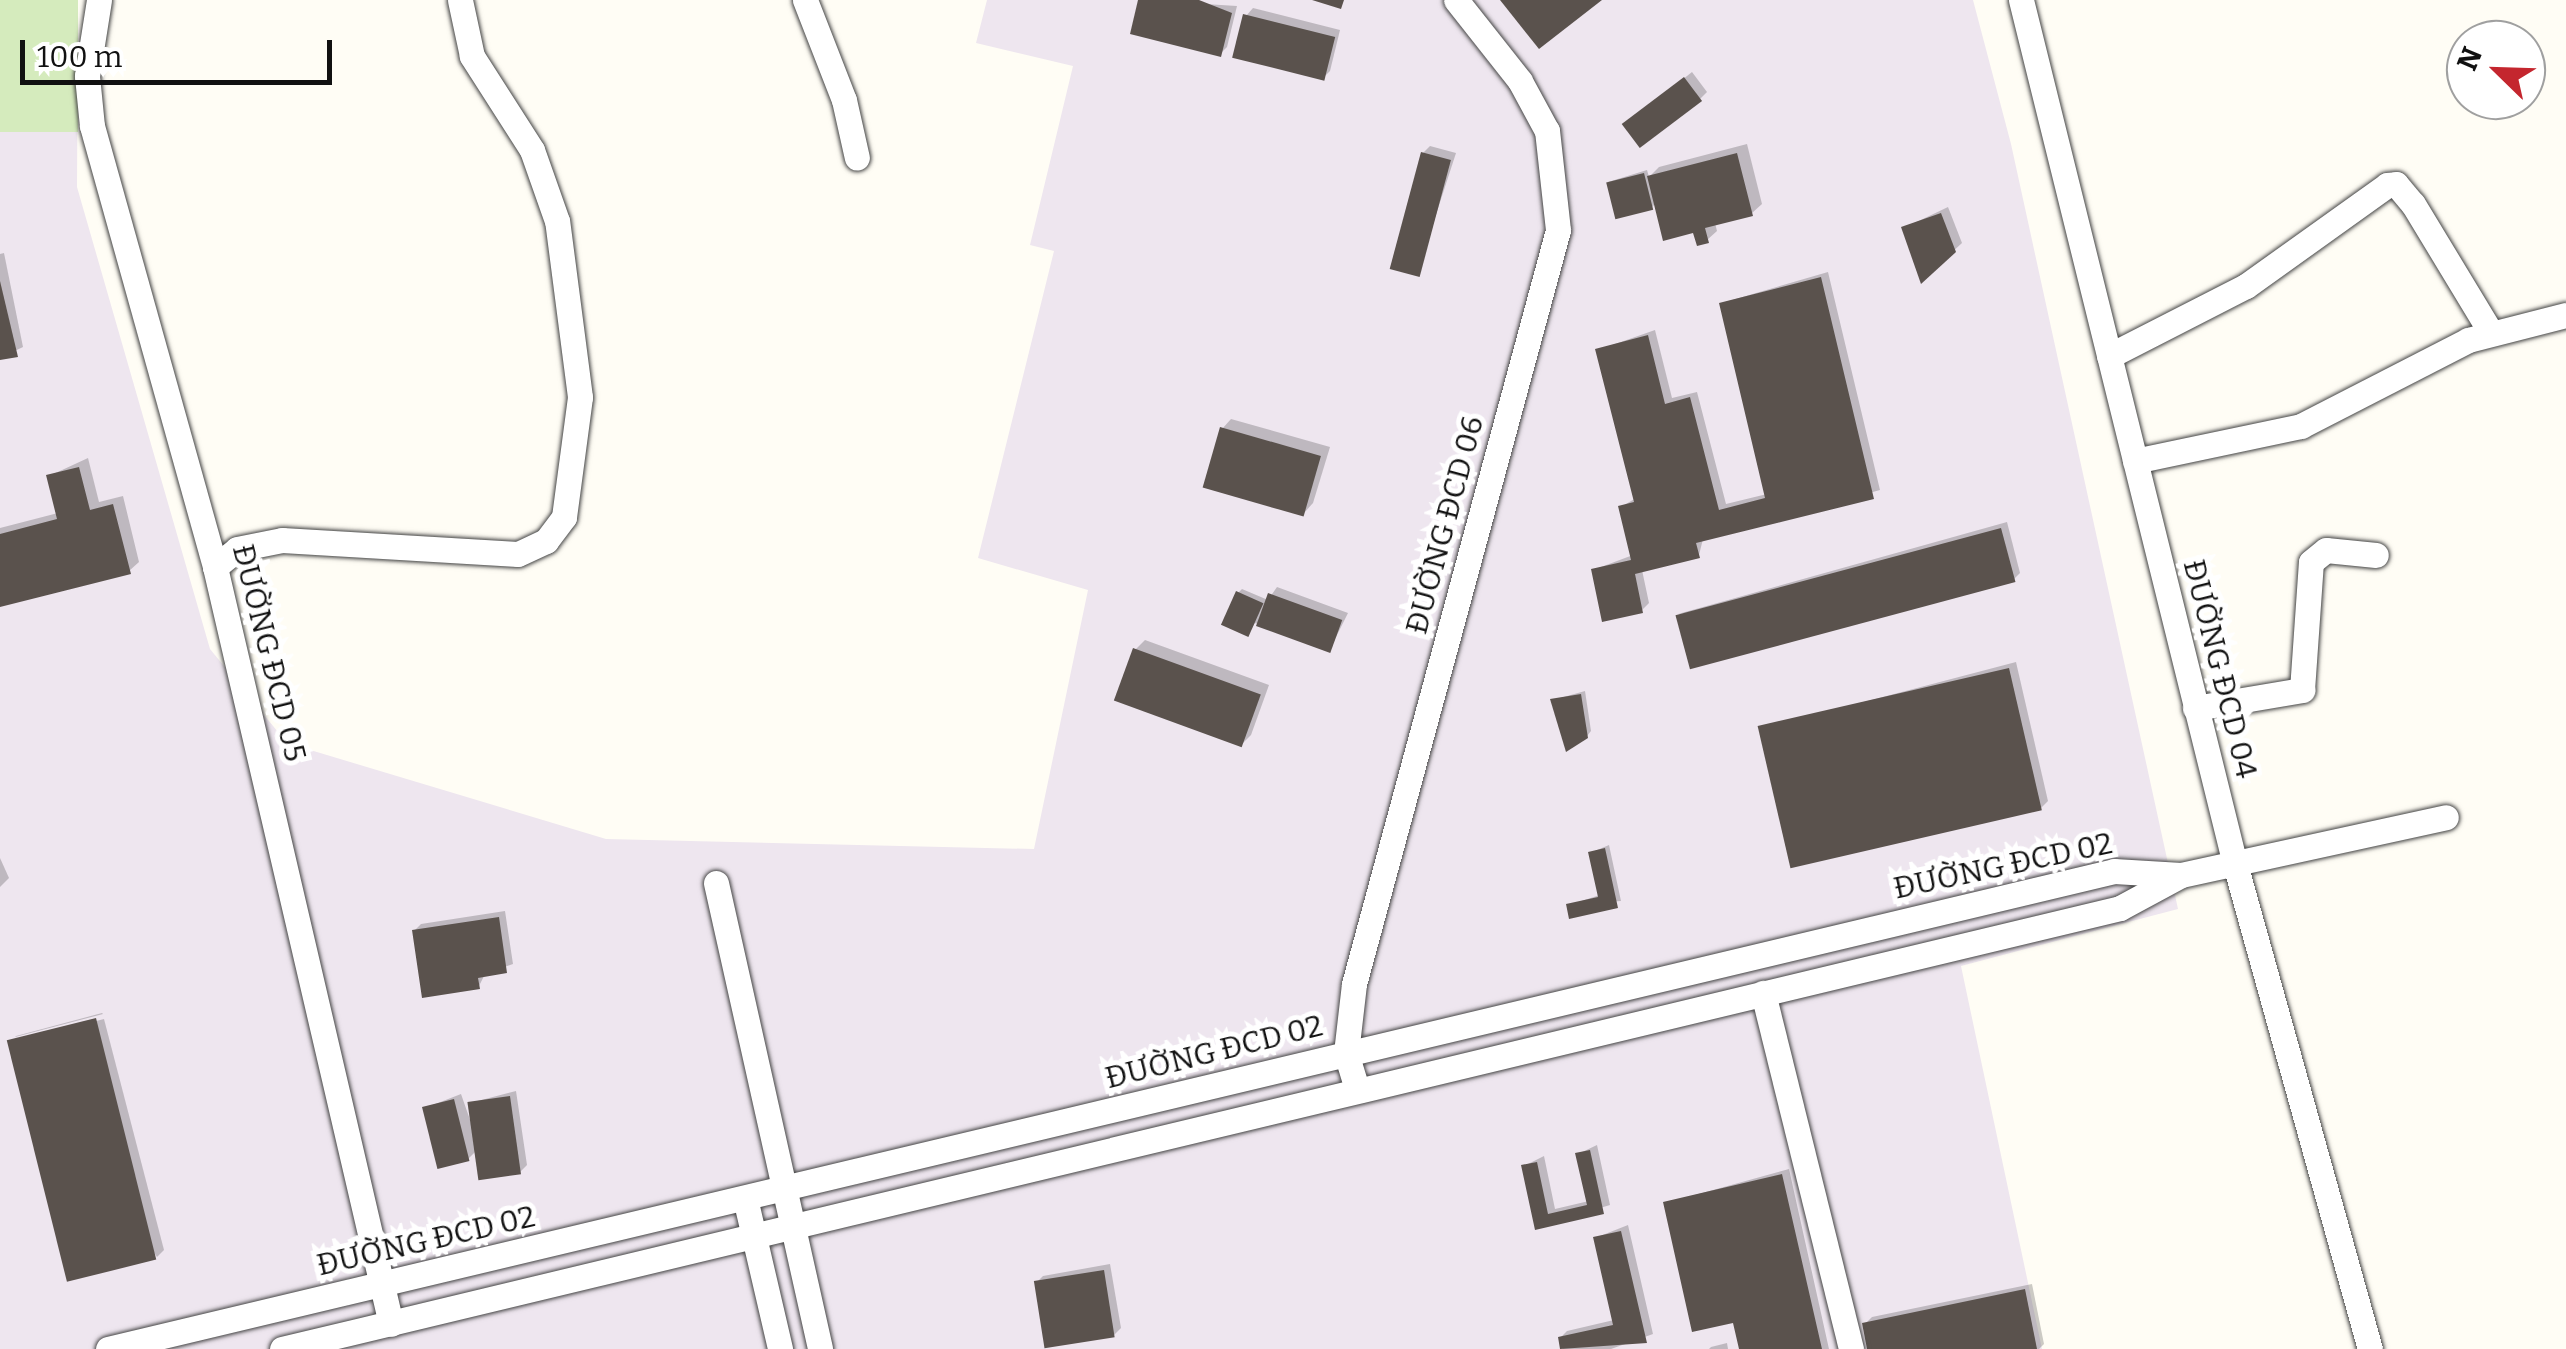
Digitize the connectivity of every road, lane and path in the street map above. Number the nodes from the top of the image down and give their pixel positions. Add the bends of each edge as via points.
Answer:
1 (98, 0) edge
2 (460, 0) edge
3 (805, 0) edge
4 (1456, 0) edge
5 (2020, 0) edge
6 (857, 158) dead end
7 (2566, 315) edge
8 (2490, 331) junction
9 (2109, 356) junction
10 (2135, 461) junction
11 (2376, 556) dead end
12 (215, 568) junction
13 (2195, 708) junction
14 (2446, 817) dead end
15 (2235, 864) junction
16 (2181, 875) junction
17 (716, 883) dead end
18 (1763, 993) junction
19 (1346, 1053) junction
20 (1356, 1090) junction
21 (782, 1189) junction
22 (745, 1198) junction
23 (792, 1226) junction
24 (753, 1236) junction
25 (381, 1285) junction
26 (390, 1324) junction
27 (108, 1349) edge
28 (282, 1349) edge
29 (780, 1349) edge
30 (820, 1349) edge
31 (1851, 1349) edge
32 (2370, 1349) edge

1 - 12 street, ĐƯỜNG ĐCD 05 via 86,76 92,126
2 - 12 street via 472,56 532,150 560,238 580,397 564,517 546,542 518,554 282,540 237,548
3 - 6 street via 844,100
4 - 19 street, ĐƯỜNG ĐCD 06 via 1520,80 1548,131 1558,230 1354,984
5 - 9 street, ĐƯỜNG ĐCD 04
7 - 8 street
8 - 9 street via 2396,184 2246,286
8 - 10 street via 2323,419
9 - 10 street, ĐƯỜNG ĐCD 04
10 - 13 street, ĐƯỜNG ĐCD 04
11 - 13 street via 2326,550 2311,562 2302,690
12 - 25 street, ĐƯỜNG ĐCD 05
13 - 15 street, ĐƯỜNG ĐCD 04
14 - 15 street
15 - 16 street
15 - 32 street, ĐƯỜNG ĐCD 04
16 - 18 street, ĐƯỜNG ĐCD 02 via 2120,908
16 - 19 street, ĐƯỜNG ĐCD 02 via 2114,871
17 - 21 street
18 - 20 street, ĐƯỜNG ĐCD 02
18 - 31 street
19 - 20 street, ĐƯỜNG ĐCD 06
19 - 21 street, ĐƯỜNG ĐCD 02
20 - 23 street, ĐƯỜNG ĐCD 02
21 - 22 street, ĐƯỜNG ĐCD 02
21 - 23 street
22 - 24 street
22 - 25 street, ĐƯỜNG ĐCD 02
23 - 24 street, ĐƯỜNG ĐCD 02
23 - 30 street
24 - 26 street, ĐƯỜNG ĐCD 02
24 - 29 street
25 - 26 street, ĐƯỜNG ĐCD 05
25 - 27 street, ĐƯỜNG ĐCD 02
26 - 28 street, ĐƯỜNG ĐCD 02

